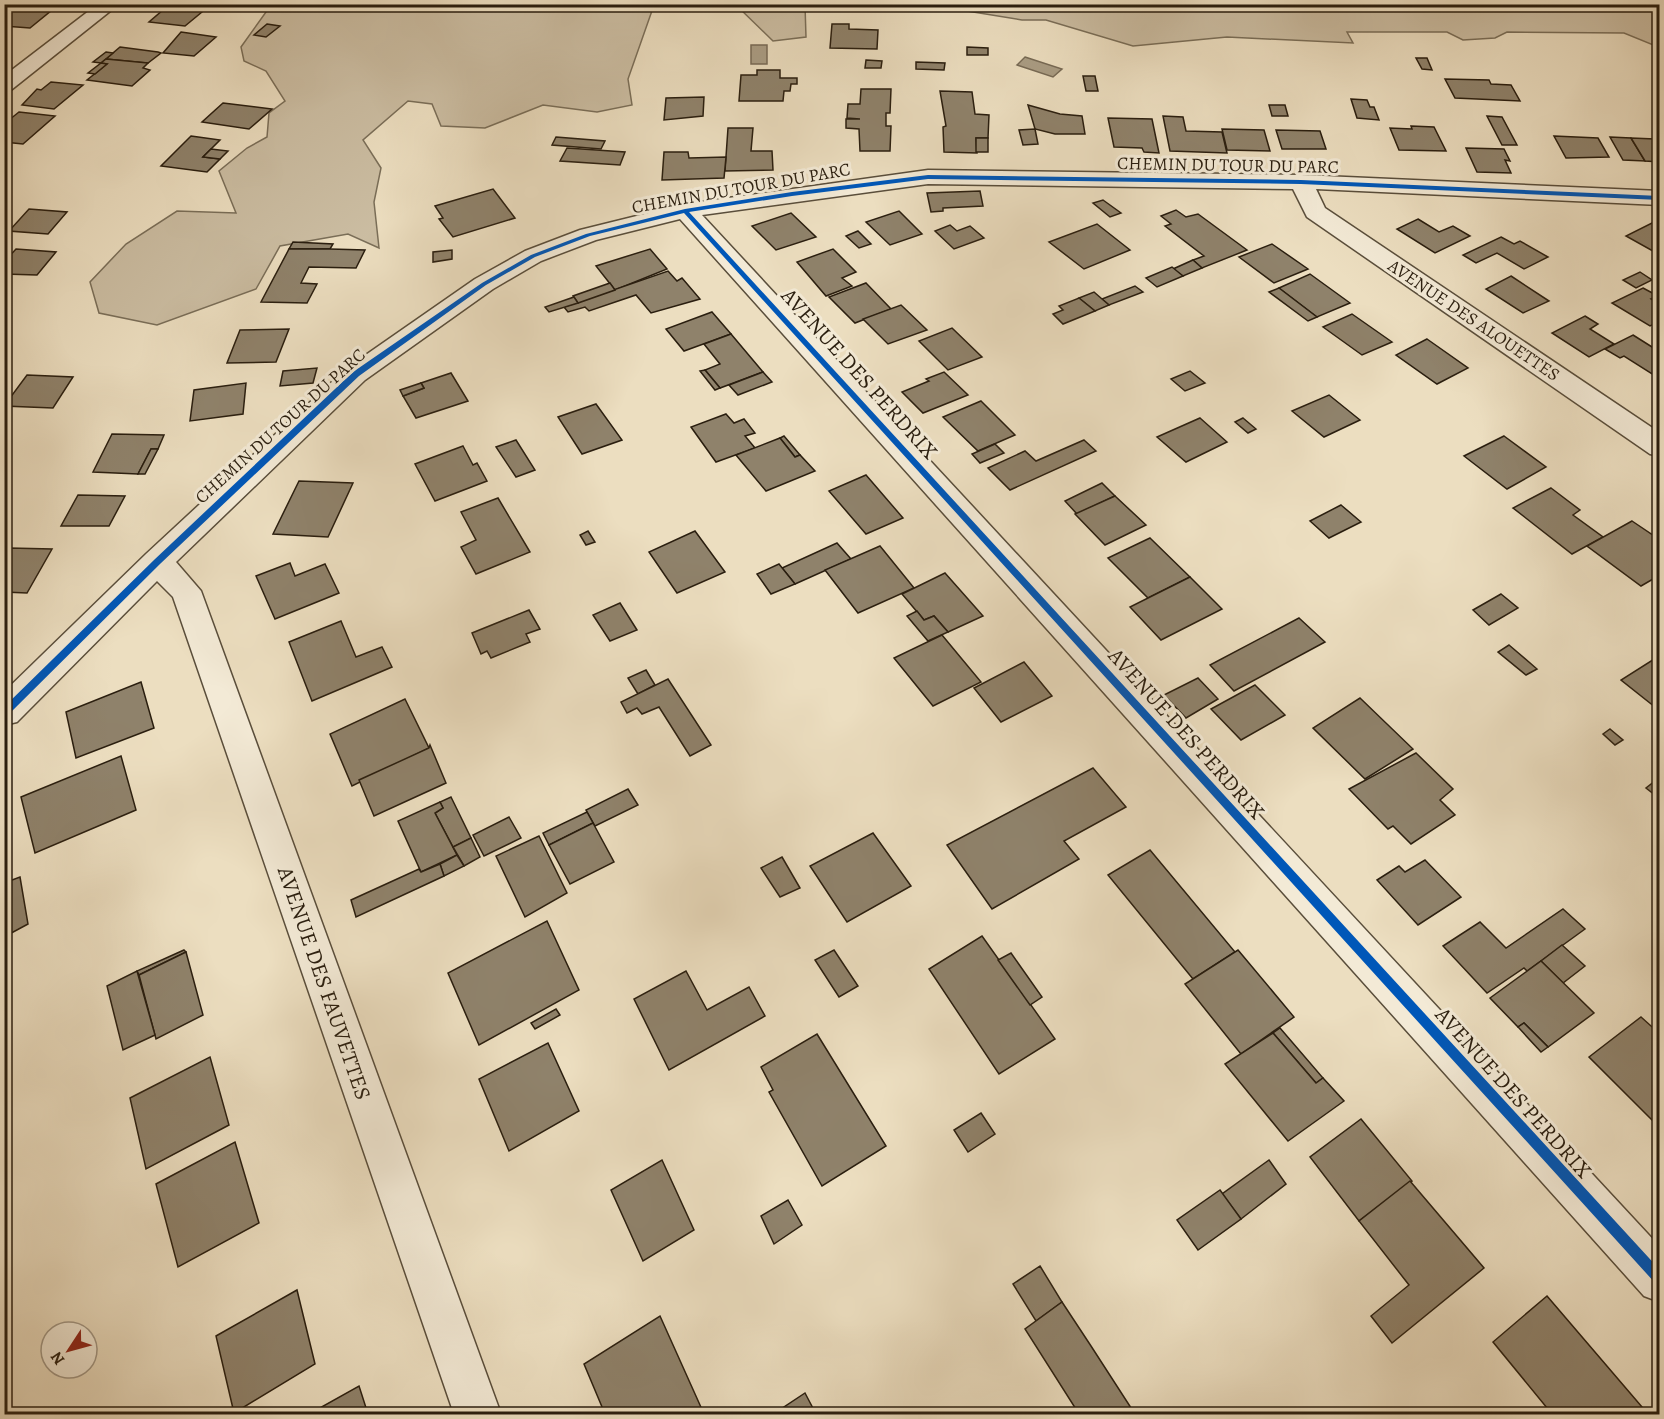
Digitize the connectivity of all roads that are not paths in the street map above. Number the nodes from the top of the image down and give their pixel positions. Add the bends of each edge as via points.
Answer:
1 (110, 4) edge
2 (4, 86) edge
3 (1301, 182) junction
4 (1659, 198) edge
5 (686, 211) junction
6 (1659, 447) edge
7 (157, 561) junction
8 (4, 712) edge
9 (1659, 1280) edge
10 (478, 1414) edge

1 - 2 street
3 - 4 street, CHEMIN DU TOUR DU PARC
3 - 5 street, CHEMIN DU TOUR DU PARC via 928,177
3 - 6 street, AVENUE DES ALOUETTES via 1315,212
5 - 7 street, CHEMIN DU TOUR DU PARC via 588,235 533,256 456,303 357,374
5 - 9 street, AVENUE DES PERDRIX
7 - 8 street, CHEMIN DU TOUR DU PARC
7 - 10 street, AVENUE DES FAUVETTES via 186,591

